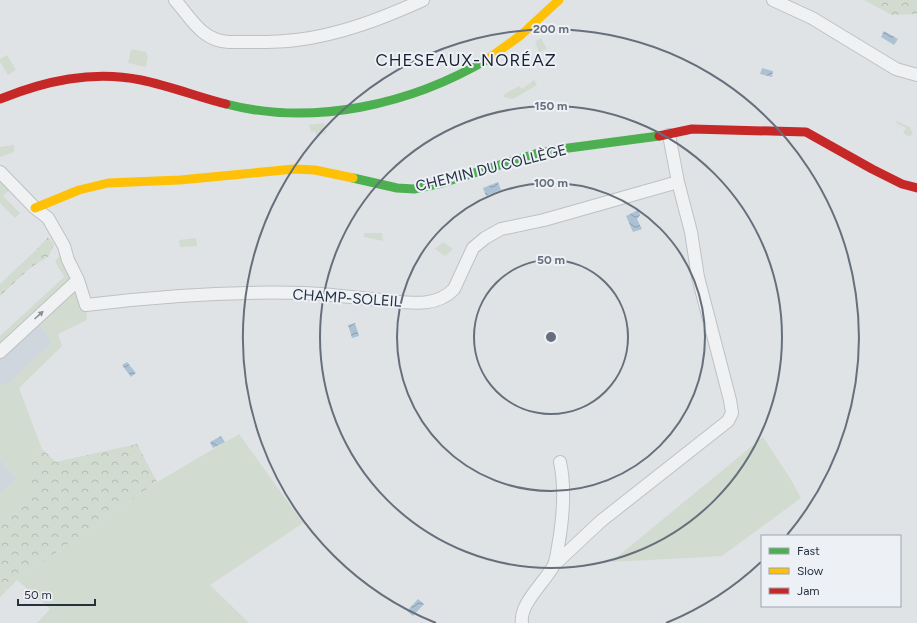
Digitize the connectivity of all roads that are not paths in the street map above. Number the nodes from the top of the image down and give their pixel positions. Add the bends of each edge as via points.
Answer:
1 (175, 0) edge
2 (423, 0) edge
3 (558, 0) edge
4 (773, 0) edge
5 (917, 75) edge
6 (0, 99) edge
7 (669, 135) junction
8 (0, 172) edge
9 (678, 182) junction
10 (917, 188) edge
11 (35, 208) junction
12 (78, 280) junction
13 (0, 352) edge
14 (560, 462) dead end
15 (554, 564) junction
16 (522, 623) edge

1 - 2 street via 210,38 220,41 261,42 296,40 336,32
3 - 6 street via 516,38 478,64 424,90 363,106 312,112 266,111 242,108 141,80 102,77 62,80 34,86
4 - 5 street via 812,18 896,69
7 - 9 street
7 - 10 street, CHEMIN DU COLLÈGE via 692,130 806,132 872,169 902,184
7 - 11 street, CHEMIN DU COLLÈGE via 536,154 414,189 397,188 315,170 294,169 180,180 108,183 79,190
8 - 11 street
9 - 12 street, CHAMP-SOLEIL via 539,221 501,229 473,248 454,289 438,300 429,302 304,293 221,294 86,305
9 - 15 street via 691,232 698,277 732,413 728,421 601,521
11 - 12 street, CHAMP-SOLEIL via 48,218 64,246
13 -> 12 street
14 - 15 street via 564,478 563,505
15 - 16 street via 528,602 521,616

